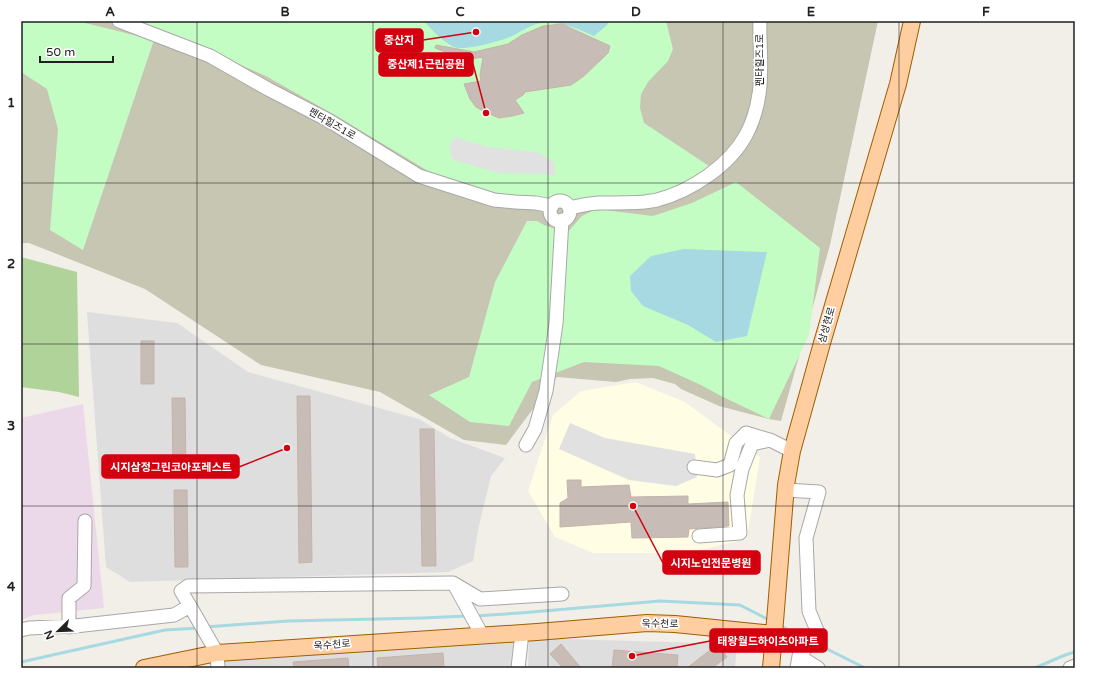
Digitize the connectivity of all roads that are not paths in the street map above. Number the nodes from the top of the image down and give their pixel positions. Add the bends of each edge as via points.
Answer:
1 (119, 21) edge
2 (760, 21) edge
3 (912, 21) edge
4 (552, 206) junction
5 (569, 208) junction
6 (562, 220) junction
7 (770, 440) junction
8 (526, 445) dead end
9 (792, 451) junction
10 (694, 467) dead end
11 (786, 490) junction
12 (85, 521) dead end
13 (699, 536) dead end
14 (453, 583) junction
15 (562, 594) dead end
16 (190, 606) junction
17 (69, 627) junction
18 (21, 630) edge
19 (522, 633) junction
20 (774, 634) junction
21 (482, 635) junction
22 (218, 660) edge
23 (798, 662) edge
24 (1075, 666) edge
25 (144, 668) edge
26 (518, 668) edge
27 (771, 668) edge
28 (818, 668) edge
29 (1070, 668) edge

1 - 4 street, 펜타힐즈1로 via 210,56 328,120 419,176 494,200
2 - 5 street, 펜타힐즈1로 via 761,72 756,113 735,150 712,174 688,189 657,200 598,203
3 - 9 main road, 삼성현로 via 898,84
4 - 5 street via 560,201 566,203
4 - 6 street via 550,212 553,218
5 - 6 street via 569,214
6 - 8 street via 556,324 546,391 535,429
7 - 9 street
7 - 10 street via 746,433 736,443 730,465 716,470
7 - 13 street via 752,444 742,469 736,495 740,533
9 - 11 main road, 삼성현로
11 - 20 main road, 삼성현로
11 - 23 street via 819,492 806,538 809,611 818,633
12 - 17 street via 84,586 69,598
14 - 15 street via 480,599
14 - 16 street via 188,586 181,591
14 - 21 street
16 - 17 street via 174,615
16 - 22 street
17 - 18 street
19 - 20 main road, 욱수천로 via 647,623
19 - 21 main road, 욱수천로
19 - 26 street
20 - 27 main road, 삼성현로
21 - 22 main road, 욱수천로
22 - 25 main road, 욱수천로
23 - 28 street
24 - 29 street

